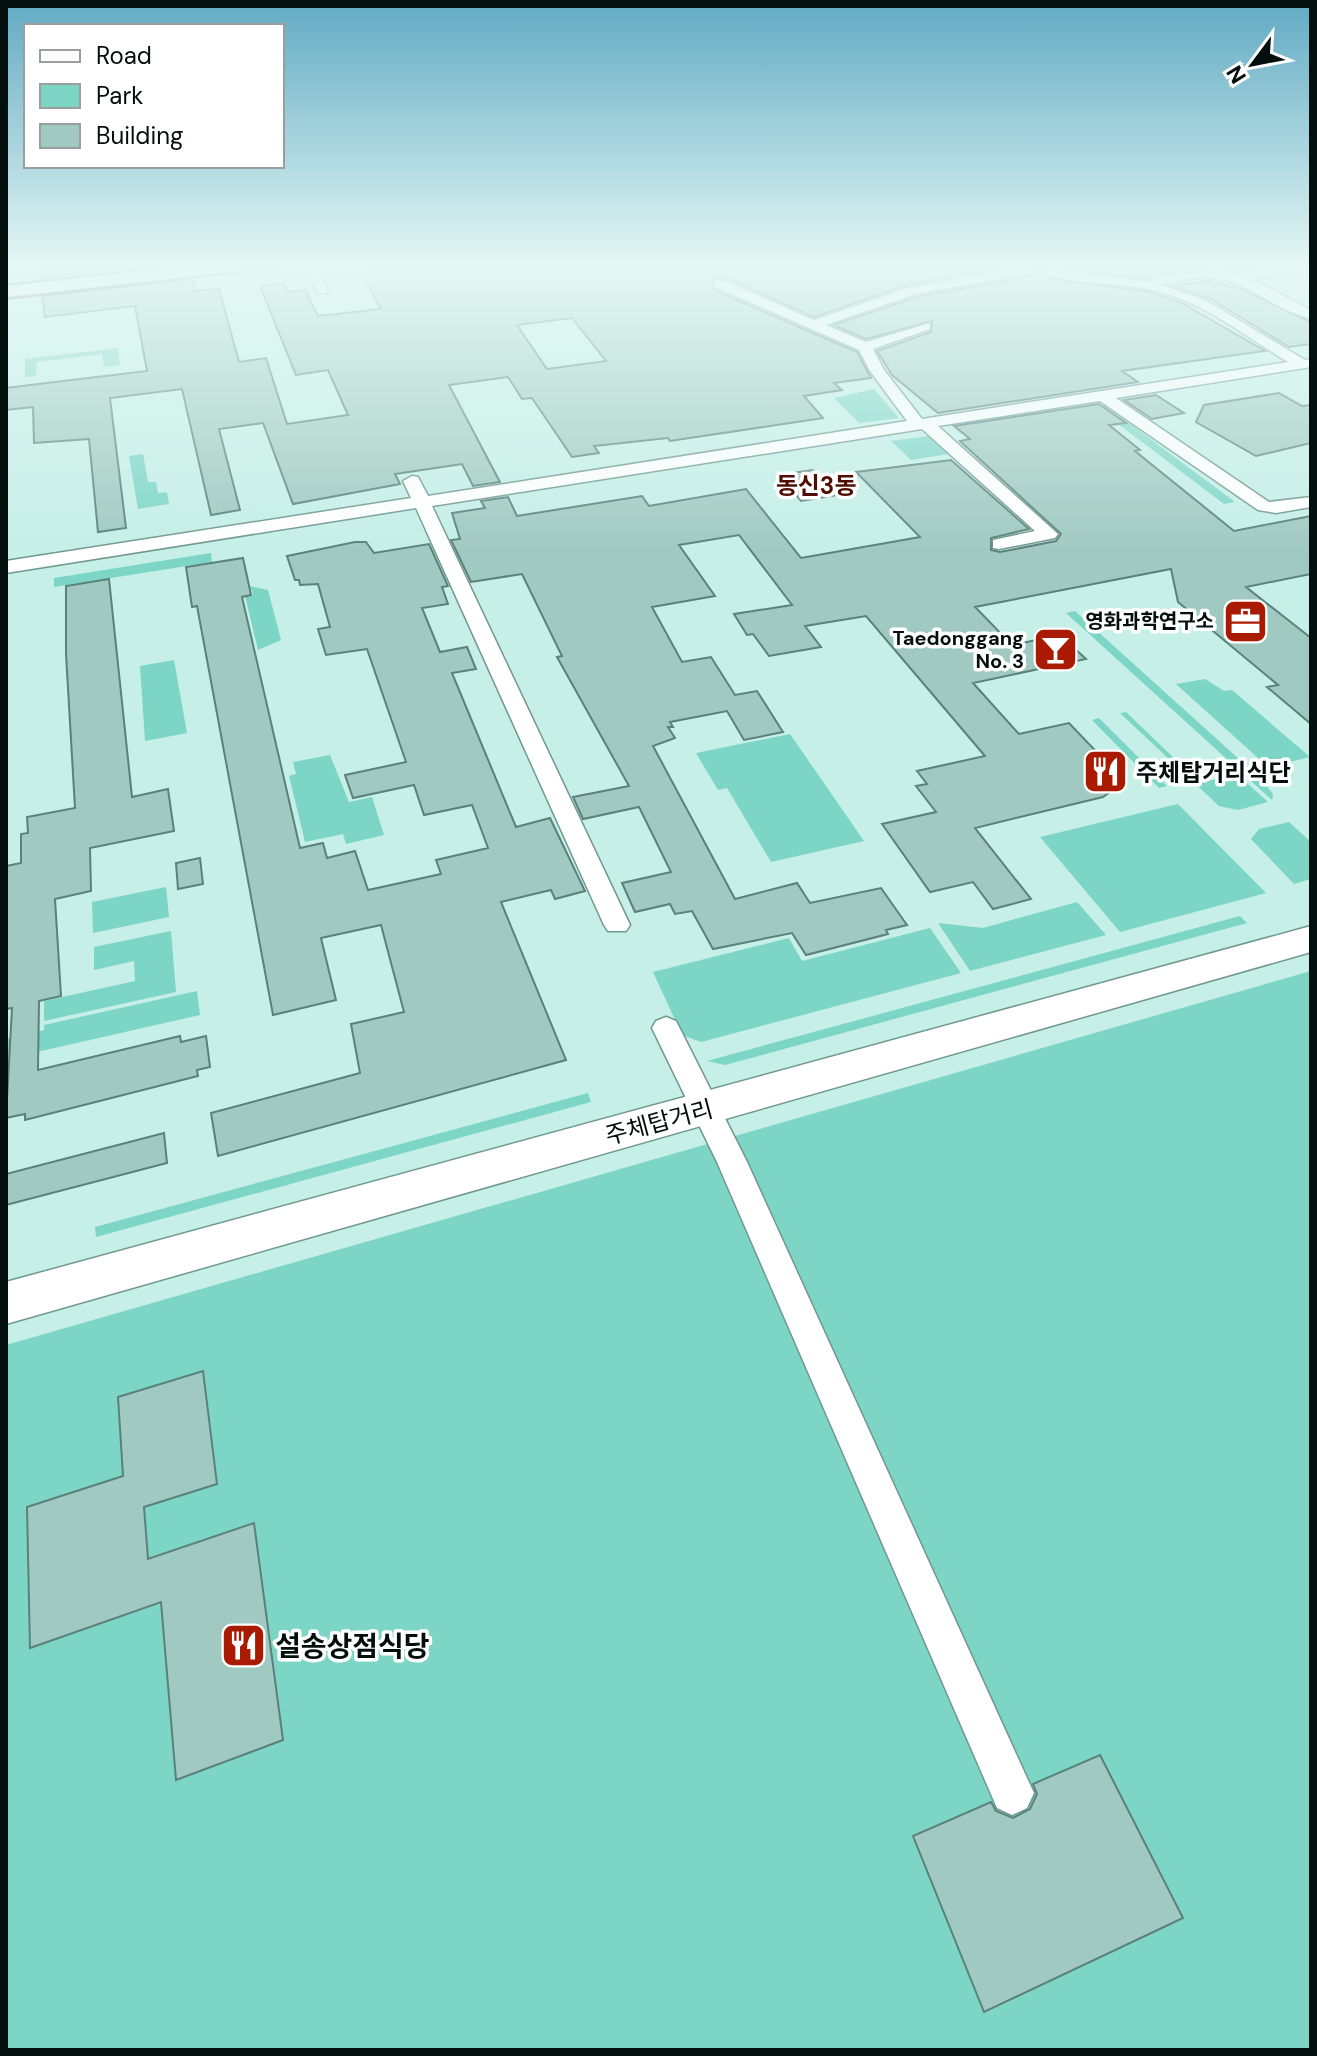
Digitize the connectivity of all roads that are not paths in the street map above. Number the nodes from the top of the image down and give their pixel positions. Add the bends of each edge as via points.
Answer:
1 (872, 361) edge
2 (1307, 364) edge
3 (1202, 380) junction
4 (1218, 390) dead end
5 (1103, 396) junction
6 (922, 424) junction
7 (412, 481) dead end
8 (1311, 502) edge
9 (422, 503) junction
10 (999, 544) dead end
11 (6, 567) edge
12 (617, 925) dead end
13 (1311, 939) edge
14 (666, 1028) dead end
15 (706, 1110) junction
16 (6, 1303) edge
17 (1012, 1793) dead end

1 - 6 street
2 - 3 street
3 - 4 street
3 - 5 street
5 - 6 street
5 - 8 street via 1264,506
6 - 9 street
6 - 10 street via 1049,534
7 - 9 street
9 - 11 street
9 - 12 street
13 - 15 main road, 주체탑거리
14 - 15 street
15 - 16 main road, 주체탑거리
15 - 17 street

